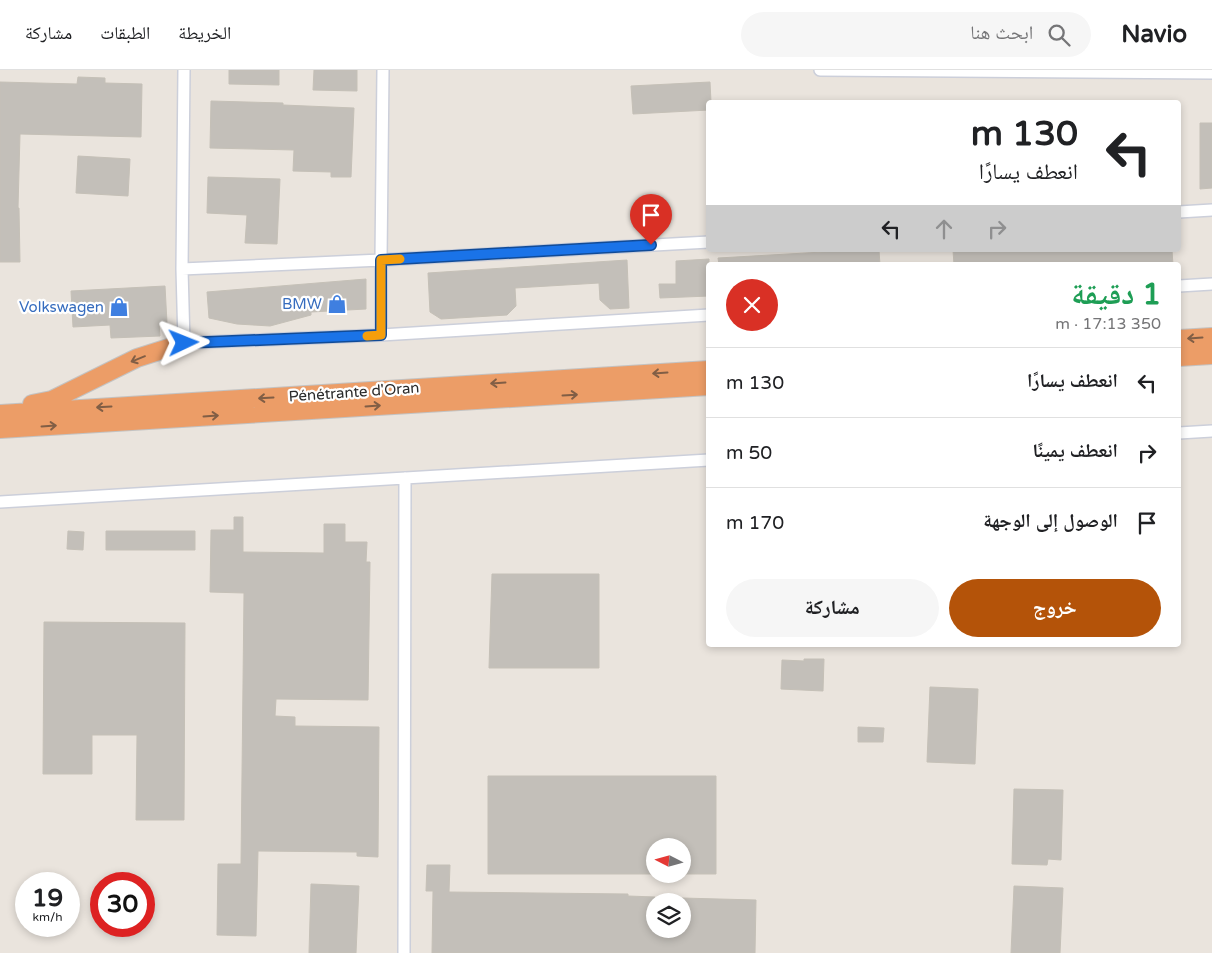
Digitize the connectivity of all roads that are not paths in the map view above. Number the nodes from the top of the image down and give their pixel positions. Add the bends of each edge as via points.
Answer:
1 (184, 70) edge
2 (384, 70) edge
3 (820, 70) edge
4 (1212, 73) edge
5 (1212, 210) edge
6 (1181, 212) edge
7 (706, 242) edge
8 (381, 260) junction
9 (182, 269) junction
10 (1212, 284) edge
11 (1181, 286) edge
12 (706, 315) edge
13 (381, 335) junction
14 (1212, 337) edge
15 (1181, 339) edge
16 (184, 343) junction
17 (1212, 355) edge
18 (1181, 357) edge
19 (706, 370) edge
20 (706, 386) edge
21 (0, 412) edge
22 (0, 429) edge
23 (1212, 431) edge
24 (1181, 433) edge
25 (706, 460) edge
26 (405, 478) junction
27 (0, 502) edge
28 (404, 953) edge

1 - 9 street
2 - 8 street
3 - 4 street
5 - 6 street
7 - 8 street
8 - 9 street
8 - 13 street
9 - 16 street
10 - 11 street
12 - 13 street
13 - 16 street
14 -> 15 highway
16 -> 21 highway via 137,358 52,400
17 - 18 highway
19 -> 21 highway, Pénétrante d'Oran
22 -> 20 highway, Pénétrante d'Oran
23 - 24 street
25 - 26 street
26 - 27 street
26 - 28 street

